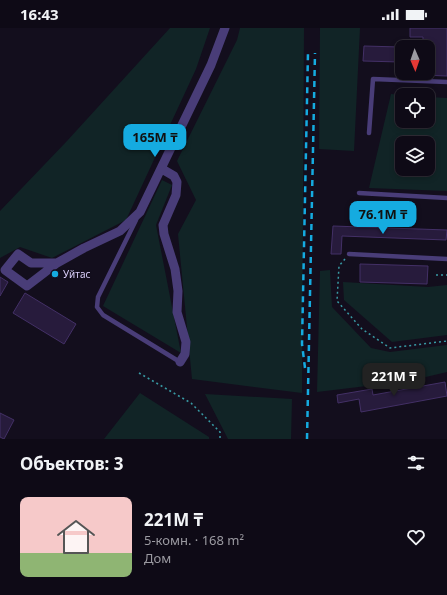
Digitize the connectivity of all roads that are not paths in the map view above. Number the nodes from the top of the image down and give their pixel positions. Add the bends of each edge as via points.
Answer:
1 (225, 28) edge
2 (447, 82) edge
3 (369, 134) dead end
4 (162, 169) junction
5 (359, 193) dead end
6 (447, 198) edge
7 (140, 212) junction
8 (349, 254) road end
9 (447, 258) edge
10 (57, 263) junction
11 (180, 362) joint

1 - 4 street
2 - 3 lane via 373,79
4 - 7 street
4 - 11 street via 174,176 177,182 176,195 163,225 175,269 177,312 186,342 185,354
5 - 6 lane
7 - 10 street via 120,231
7 - 11 lane via 98,297 97,307 103,315
8 - 9 lane
10 - 10 street via 31,263 18,254 5,270 27,286

